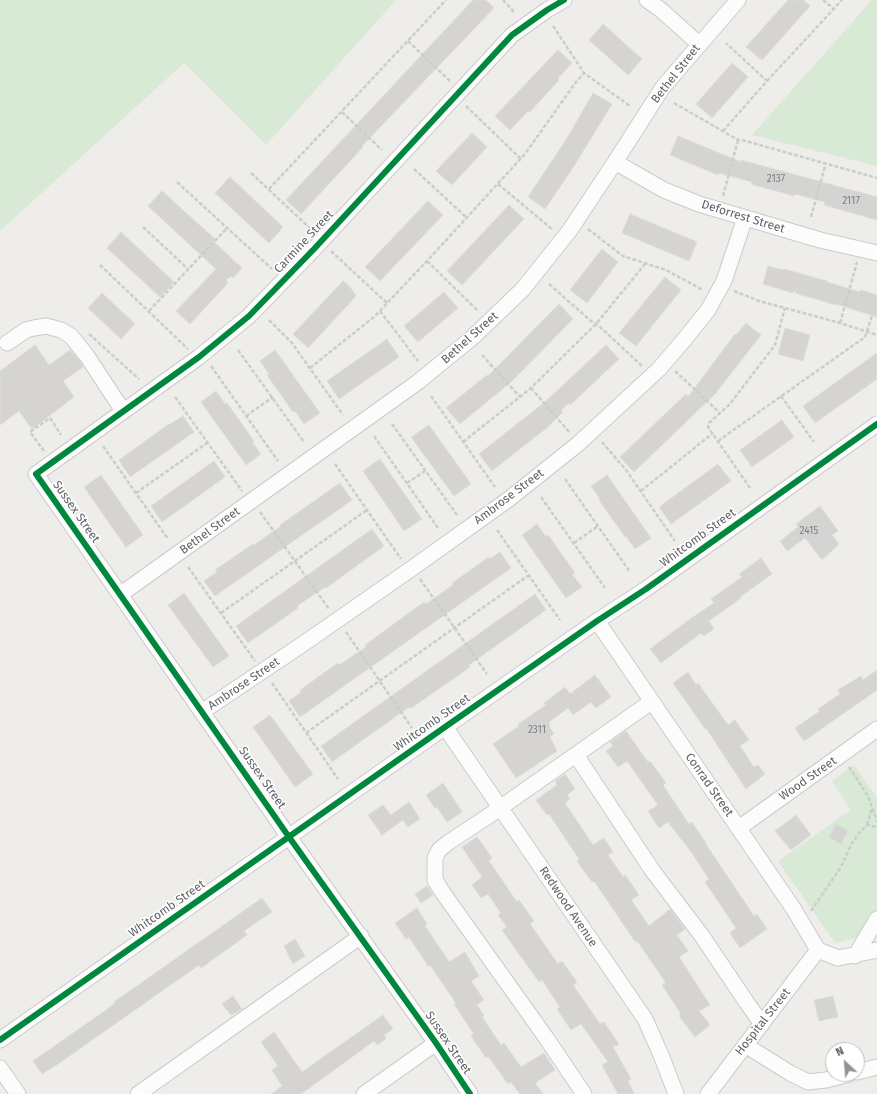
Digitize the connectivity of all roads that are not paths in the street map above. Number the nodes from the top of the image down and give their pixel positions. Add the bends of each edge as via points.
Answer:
1 (564, 0) edge
2 (647, 0) edge
3 (738, 0) edge
4 (699, 44) junction
5 (616, 162) junction
6 (745, 218) junction
7 (877, 253) edge
8 (7, 342) dead end
9 (123, 411) junction
10 (877, 424) edge
11 (36, 474) joint
12 (121, 594) junction
13 (597, 621) junction
14 (651, 702) junction
15 (203, 711) junction
16 (445, 727) junction
17 (877, 729) edge
18 (576, 755) junction
19 (500, 807) junction
20 (739, 828) junction
21 (289, 837) junction
22 (877, 919) edge
23 (361, 936) junction
24 (818, 950) junction
25 (877, 950) edge
26 (855, 956) junction
27 (762, 1024) junction
28 (0, 1040) edge
29 (436, 1043) junction
30 (746, 1045) junction
31 (877, 1067) edge
32 (0, 1068) edge
33 (865, 1070) edge
34 (825, 1080) edge
35 (18, 1094) edge
36 (138, 1094) edge
37 (364, 1094) edge
38 (470, 1094) edge
39 (584, 1094) edge
40 (676, 1094) edge
41 (708, 1094) edge

1 - 9 street, Carmine Street via 512,35 249,316 204,353
2 - 4 street
3 - 4 street, Bethel Street
4 - 5 street, Bethel Street via 663,87
5 - 6 street, Deforrest Street via 664,190 698,204
5 - 12 street, Bethel Street via 570,230 528,283 473,337 418,382
6 - 7 street, Deforrest Street via 820,240
6 - 15 street, Ambrose Street via 724,281 708,310 659,369 578,444 509,499 424,560
8 - 9 street via 26,330 46,326 72,336
9 - 11 street, Carmine Street
10 - 13 street, Whitcomb Street via 646,589
11 - 12 street, Sussex Street
12 - 15 street, Sussex Street
13 - 14 street, Conrad Street
13 - 16 street, Whitcomb Street
14 - 18 street
14 - 20 street, Conrad Street
15 - 21 street, Sussex Street
16 - 19 street, Redwood Avenue
16 - 21 street, Whitcomb Street
17 - 20 street, Wood Street
18 - 19 street
18 - 27 street via 652,870 702,936
19 - 39 street via 439,850 435,858 435,880
19 - 40 street, Redwood Avenue via 645,1020
20 - 24 street, Conrad Street
21 - 23 street, Sussex Street
21 - 28 street, Whitcomb Street
22 - 26 street
23 - 29 street, Sussex Street
23 - 36 street
24 - 26 street via 838,958
24 - 27 street, Hospital Street
25 - 26 street
27 - 30 street, Hospital Street
29 - 37 street
29 - 38 street, Sussex Street
30 - 34 street via 808,1082
30 - 41 street, Hospital Street
31 - 33 street
32 - 35 street

